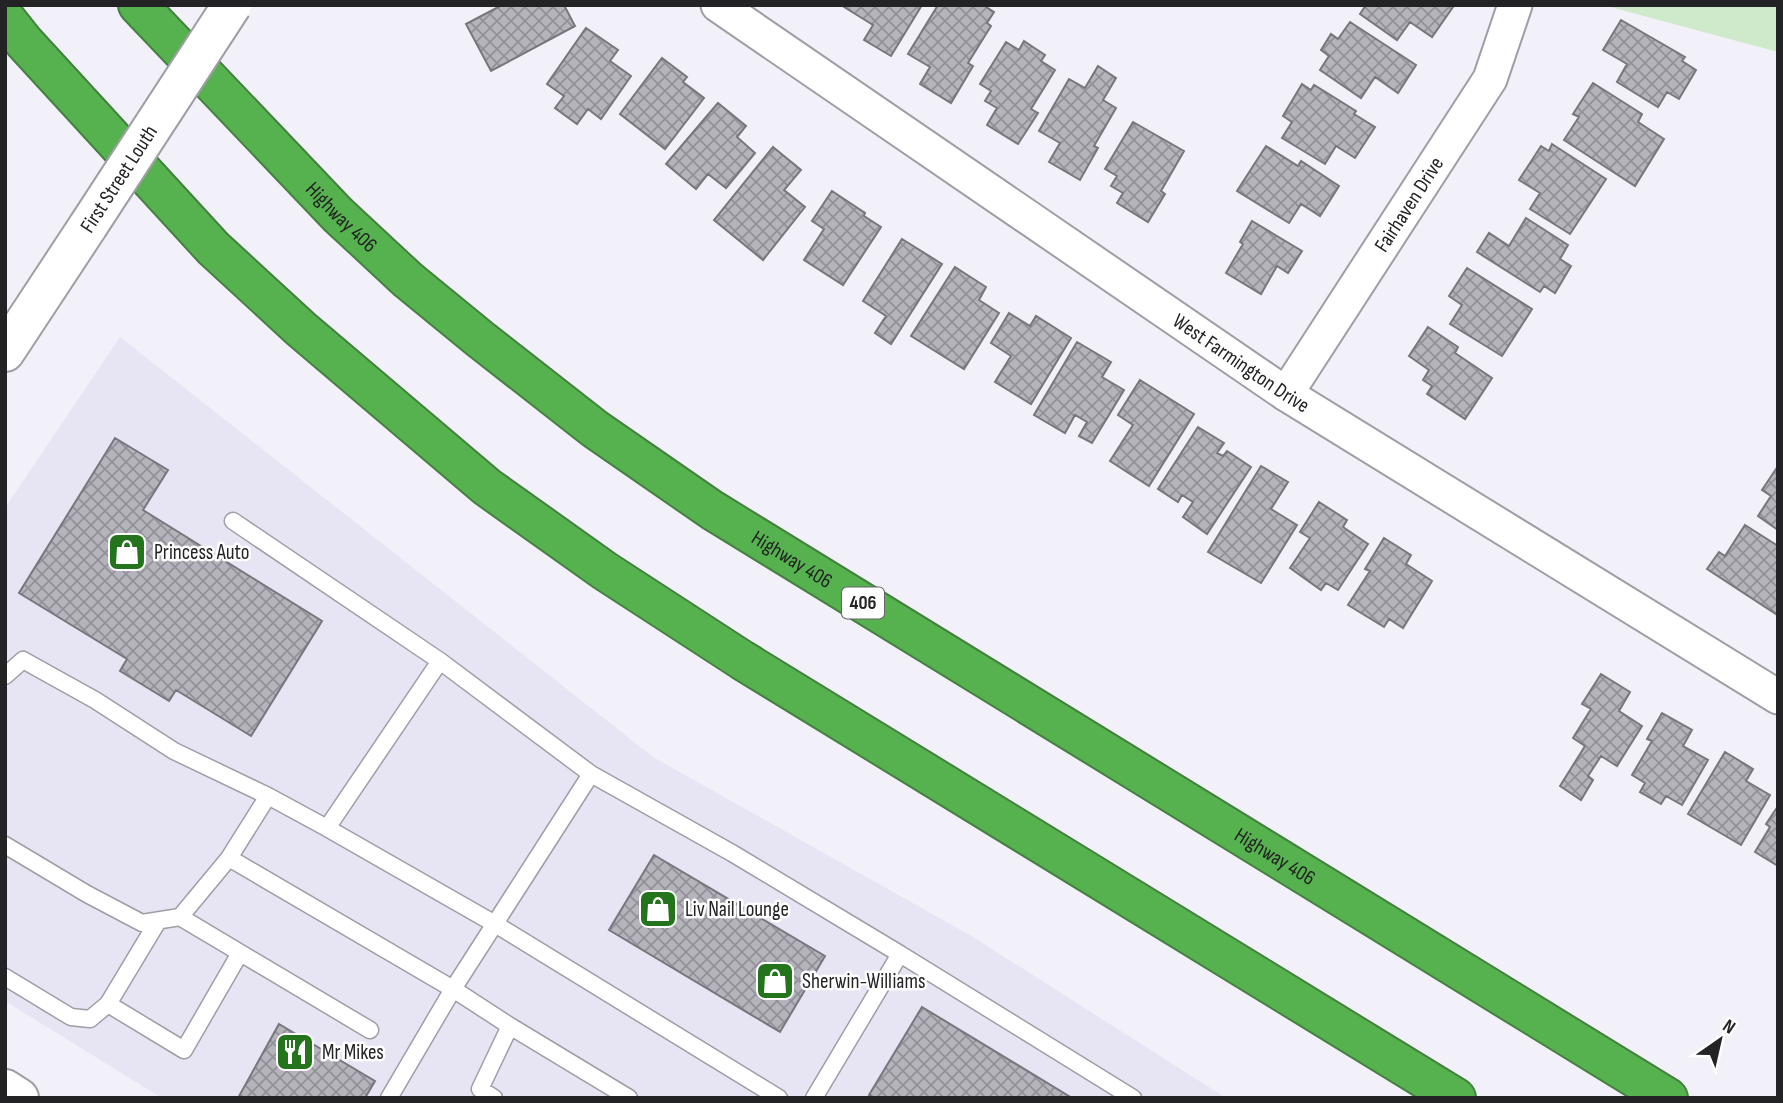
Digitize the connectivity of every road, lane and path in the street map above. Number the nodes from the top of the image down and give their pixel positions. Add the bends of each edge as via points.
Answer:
1 (138, 5) edge
2 (232, 5) edge
3 (718, 5) edge
4 (1515, 5) edge
5 (5, 18) edge
6 (5, 352) edge
7 (1286, 394) junction
8 (233, 521) dead end
9 (440, 661) junction
10 (5, 676) edge
11 (1778, 697) edge
12 (591, 774) junction
13 (268, 796) junction
14 (327, 828) junction
15 (5, 845) edge
16 (229, 858) junction
17 (180, 917) junction
18 (158, 921) junction
19 (495, 924) junction
20 (240, 953) junction
21 (900, 954) junction
22 (5, 977) edge
23 (453, 989) junction
24 (108, 1004) junction
25 (510, 1026) junction
26 (370, 1030) dead end
27 (5, 1089) edge
28 (1122, 1095) edge
29 (19, 1098) edge
30 (388, 1098) edge
31 (494, 1098) edge
32 (629, 1098) edge
33 (779, 1098) edge
34 (814, 1098) edge
35 (1457, 1098) edge
36 (1668, 1098) edge

1 - 36 highway, Highway 406 / 406 via 338,215 408,280 606,436 723,517
2 - 6 street, First Street Louth, bridge
3 - 7 street, West Farmington Drive
4 - 7 street, Fairhaven Drive via 1490,79
5 - 35 highway via 213,248 487,487 742,660
7 - 11 street, West Farmington Drive
8 - 9 lane
9 - 12 lane
9 - 14 lane
10 - 13 lane via 23,660 174,751
12 - 19 lane
12 - 21 lane
13 - 14 lane
13 - 16 lane
14 - 19 lane
15 - 18 lane via 142,923
16 - 17 lane
16 - 23 lane
17 - 18 lane
17 - 20 lane
18 - 24 lane
19 - 23 lane
19 - 33 lane
20 - 24 lane via 184,1050
20 - 26 lane
21 - 28 lane
21 - 34 lane
22 - 24 lane via 71,1017 90,1019
23 - 25 lane
23 - 30 lane
25 - 31 lane via 480,1089
25 - 32 lane
27 - 29 street

